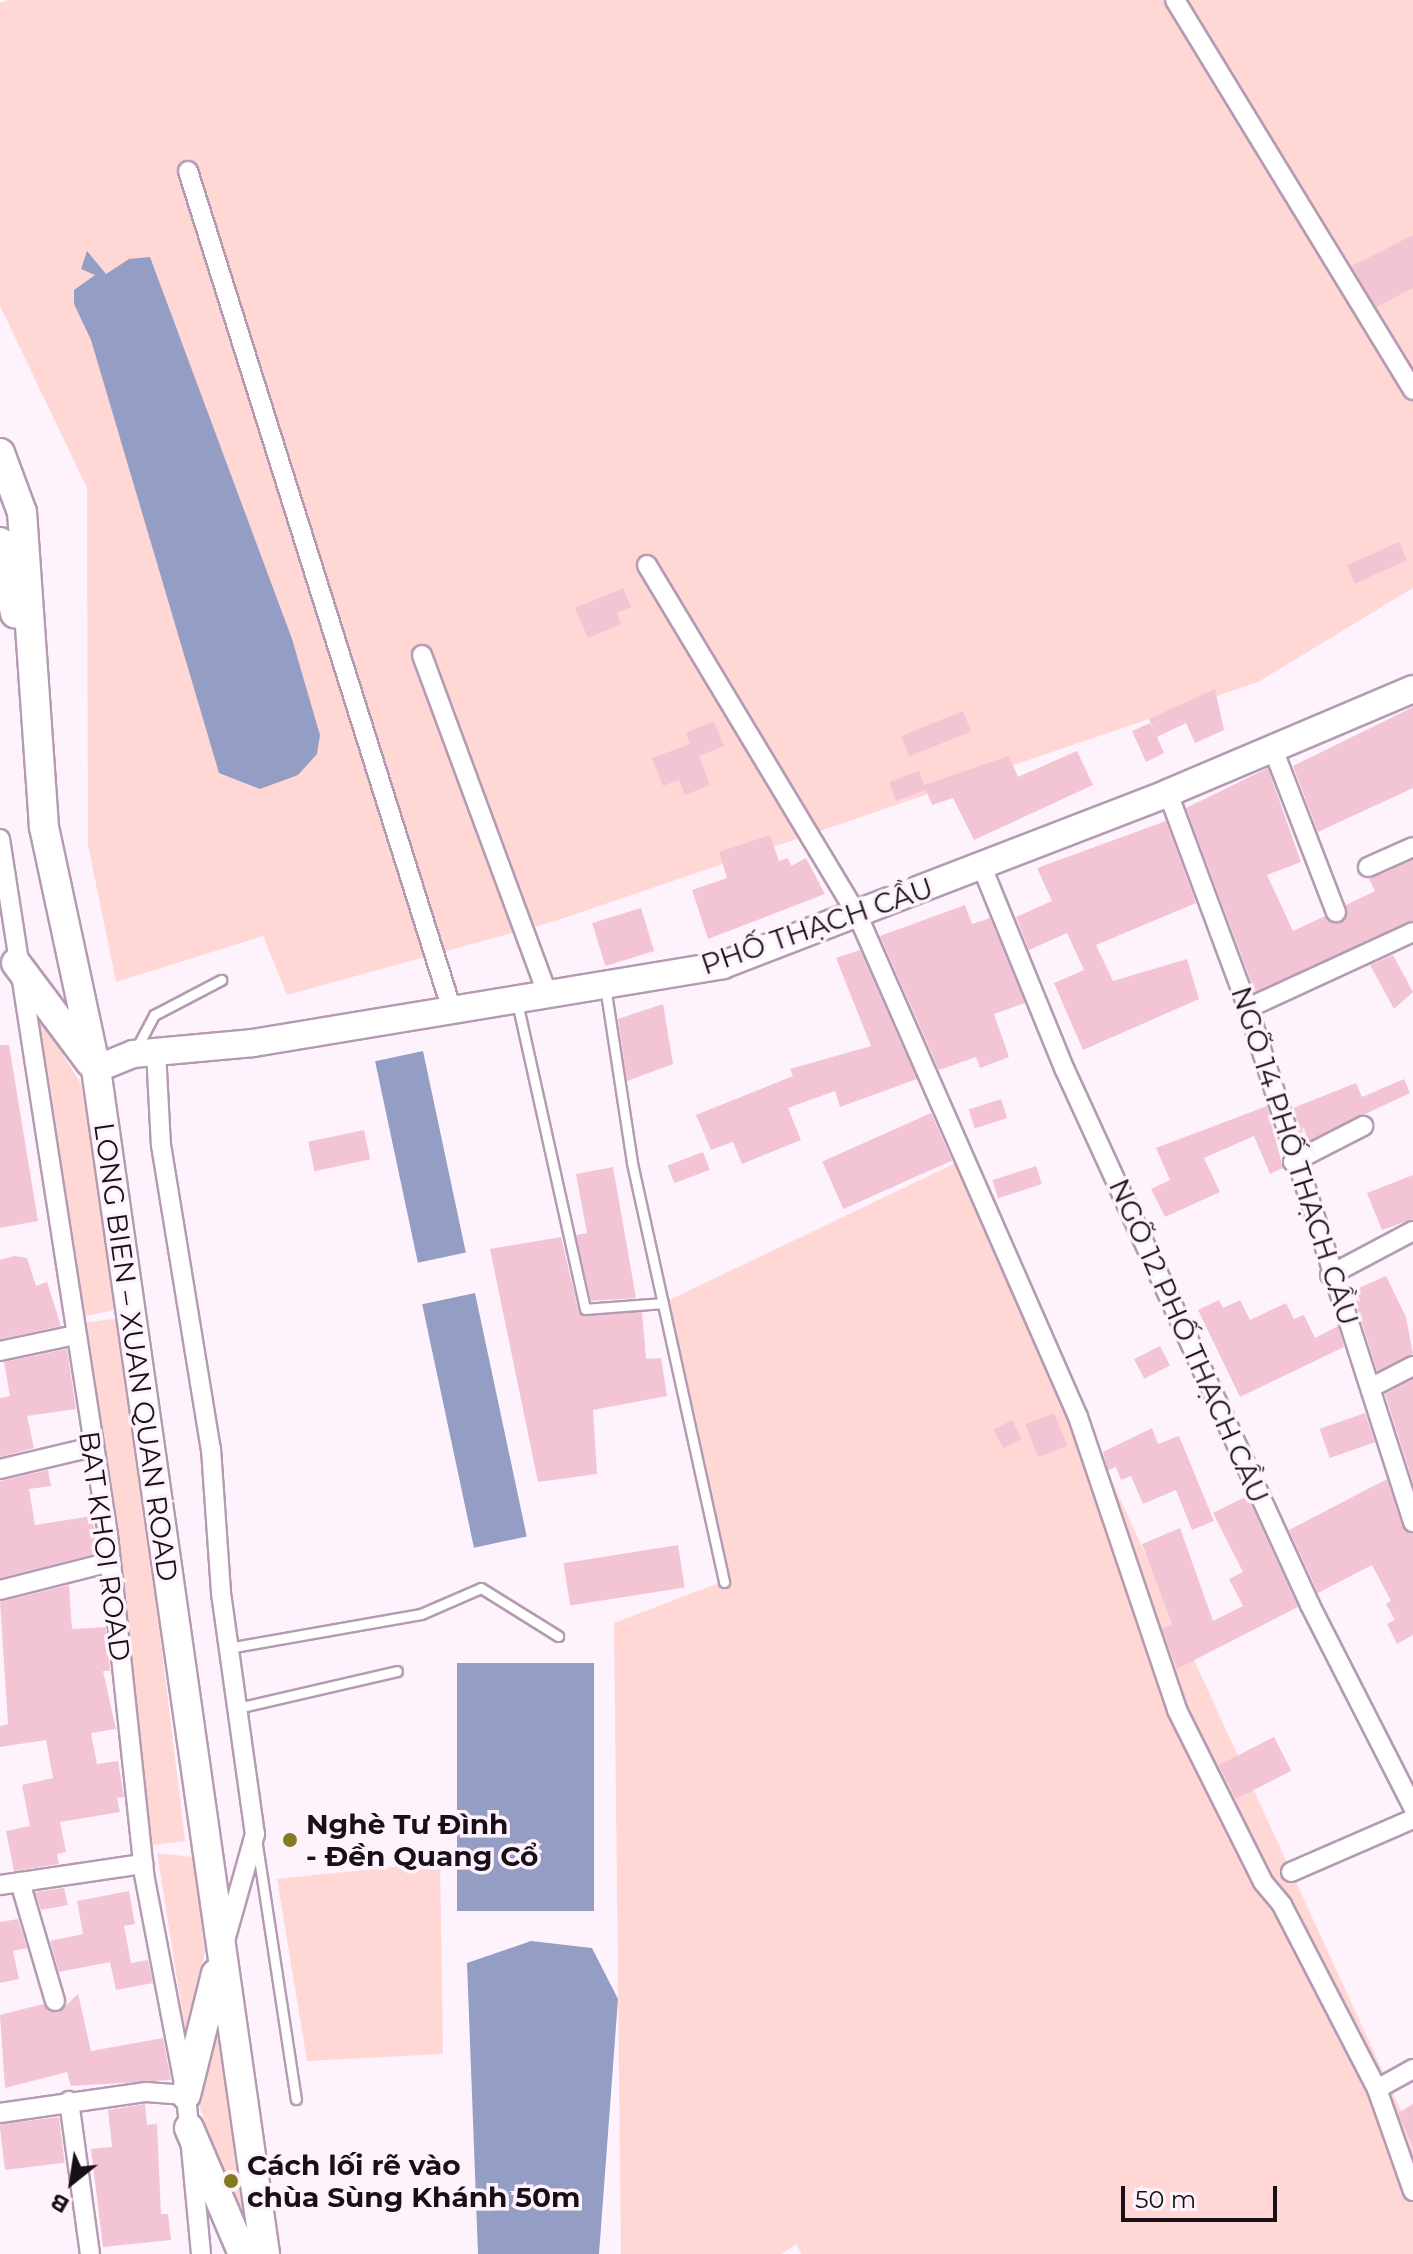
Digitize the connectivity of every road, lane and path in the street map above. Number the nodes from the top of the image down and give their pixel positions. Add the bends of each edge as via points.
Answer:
1 (1175, 0) edge
2 (188, 171) dead end
3 (1413, 390) edge
4 (0, 453) edge
5 (0, 542) edge
6 (647, 565) dead end
7 (422, 655) dead end
8 (31, 689) junction
9 (1413, 689) edge
10 (1273, 749) junction
11 (1168, 793) junction
12 (0, 839) edge
13 (1413, 847) edge
14 (982, 867) junction
15 (1368, 867) dead end
16 (1336, 912) dead end
17 (858, 916) junction
18 (1413, 932) edge
19 (8, 961) edge
20 (221, 980) dead end
21 (605, 985) junction
22 (546, 991) junction
23 (515, 995) junction
24 (451, 1007) junction
25 (1248, 1008) junction
26 (145, 1052) junction
27 (96, 1069) junction
28 (1363, 1126) dead end
29 (1293, 1162) junction
30 (1413, 1231) edge
31 (1330, 1275) junction
32 (663, 1303) junction
33 (75, 1335) junction
34 (0, 1351) edge
35 (1413, 1366) edge
36 (1372, 1387) junction
37 (92, 1447) junction
38 (0, 1469) edge
39 (1409, 1501) edge
40 (1413, 1522) edge
41 (111, 1562) junction
42 (724, 1582) dead end
43 (0, 1590) edge
44 (558, 1636) dead end
45 (228, 1648) junction
46 (397, 1671) dead end
47 (237, 1708) junction
48 (1408, 1785) edge
49 (1413, 1807) edge
50 (1413, 1819) edge
51 (255, 1834) junction
52 (143, 1864) junction
53 (1291, 1872) dead end
54 (20, 1882) junction
55 (0, 1885) edge
56 (219, 1962) junction
57 (55, 2001) dead end
58 (1413, 2069) edge
59 (1377, 2089) junction
60 (186, 2095) junction
61 (296, 2099) dead end
62 (69, 2101) junction
63 (0, 2113) edge
64 (189, 2128) junction
65 (1413, 2191) edge
66 (90, 2254) edge
67 (201, 2254) edge
68 (243, 2254) edge
69 (265, 2254) edge

1 - 3 street
2 - 24 street
4 - 8 main road, LONG BIEN – XUAN QUAN ROAD via 27,551
5 - 8 main road
6 - 17 street
7 - 22 street
8 - 27 main road, LONG BIEN – XUAN QUAN ROAD via 44,827
9 - 10 street, PHỐ THẠCH CẦU
10 - 11 street, PHỐ THẠCH CẦU
10 - 16 street
11 - 14 street, PHỐ THẠCH CẦU
11 - 25 street, NGÕ 14 PHỐ THẠCH CẦU
12 - 19 street, BAT KHOI ROAD
13 - 15 street
14 - 17 street, PHỐ THẠCH CẦU
14 - 48 street, NGÕ 12 PHỐ THẠCH CẦU via 1243,1460
17 - 21 street, PHỐ THẠCH CẦU via 723,965
17 - 59 street via 1078,1417 1177,1710
18 - 25 street
19 - 27 main road
19 - 33 street, BAT KHOI ROAD
20 - 26 lane via 154,1015
21 - 22 street, PHỐ THẠCH CẦU
21 - 32 lane
22 - 23 street, PHỐ THẠCH CẦU
23 - 24 street, PHỐ THẠCH CẦU
23 - 32 lane via 585,1309
24 - 26 street, PHỐ THẠCH CẦU via 253,1043
25 - 29 street, NGÕ 14 PHỐ THẠCH CẦU
26 - 27 street, PHỐ THẠCH CẦU
26 - 45 street via 211,1449
27 - 56 main road, LONG BIEN – XUAN QUAN ROAD
28 - 29 street
29 - 31 street, NGÕ 14 PHỐ THẠCH CẦU
30 - 31 street
31 - 36 street, NGÕ 14 PHỐ THẠCH CẦU
32 - 42 lane
33 - 34 street
33 - 37 street, BAT KHOI ROAD
35 - 36 street
36 - 39 street, NGÕ 14 PHỐ THẠCH CẦU
37 - 38 street
37 - 41 street, BAT KHOI ROAD
39 - 40 street, NGÕ 14 PHỐ THẠCH CẦU
41 - 43 street
41 - 52 street, BAT KHOI ROAD
44 - 45 lane via 481,1588 421,1614
45 - 47 street
46 - 47 lane
47 - 51 street
48 - 49 street, NGÕ 12 PHỐ THẠCH CẦU
50 - 53 street
51 - 56 street
51 - 61 lane
52 - 54 street
52 - 60 street, BAT KHOI ROAD
54 - 55 street
54 - 57 street
56 - 60 main road
56 - 69 main road, LONG BIEN – XUAN QUAN ROAD
58 - 59 street
59 - 65 street
60 - 62 street
60 - 64 street, BAT KHOI ROAD
62 - 63 street
62 - 66 street
64 - 67 street, BAT KHOI ROAD
64 - 68 main road

